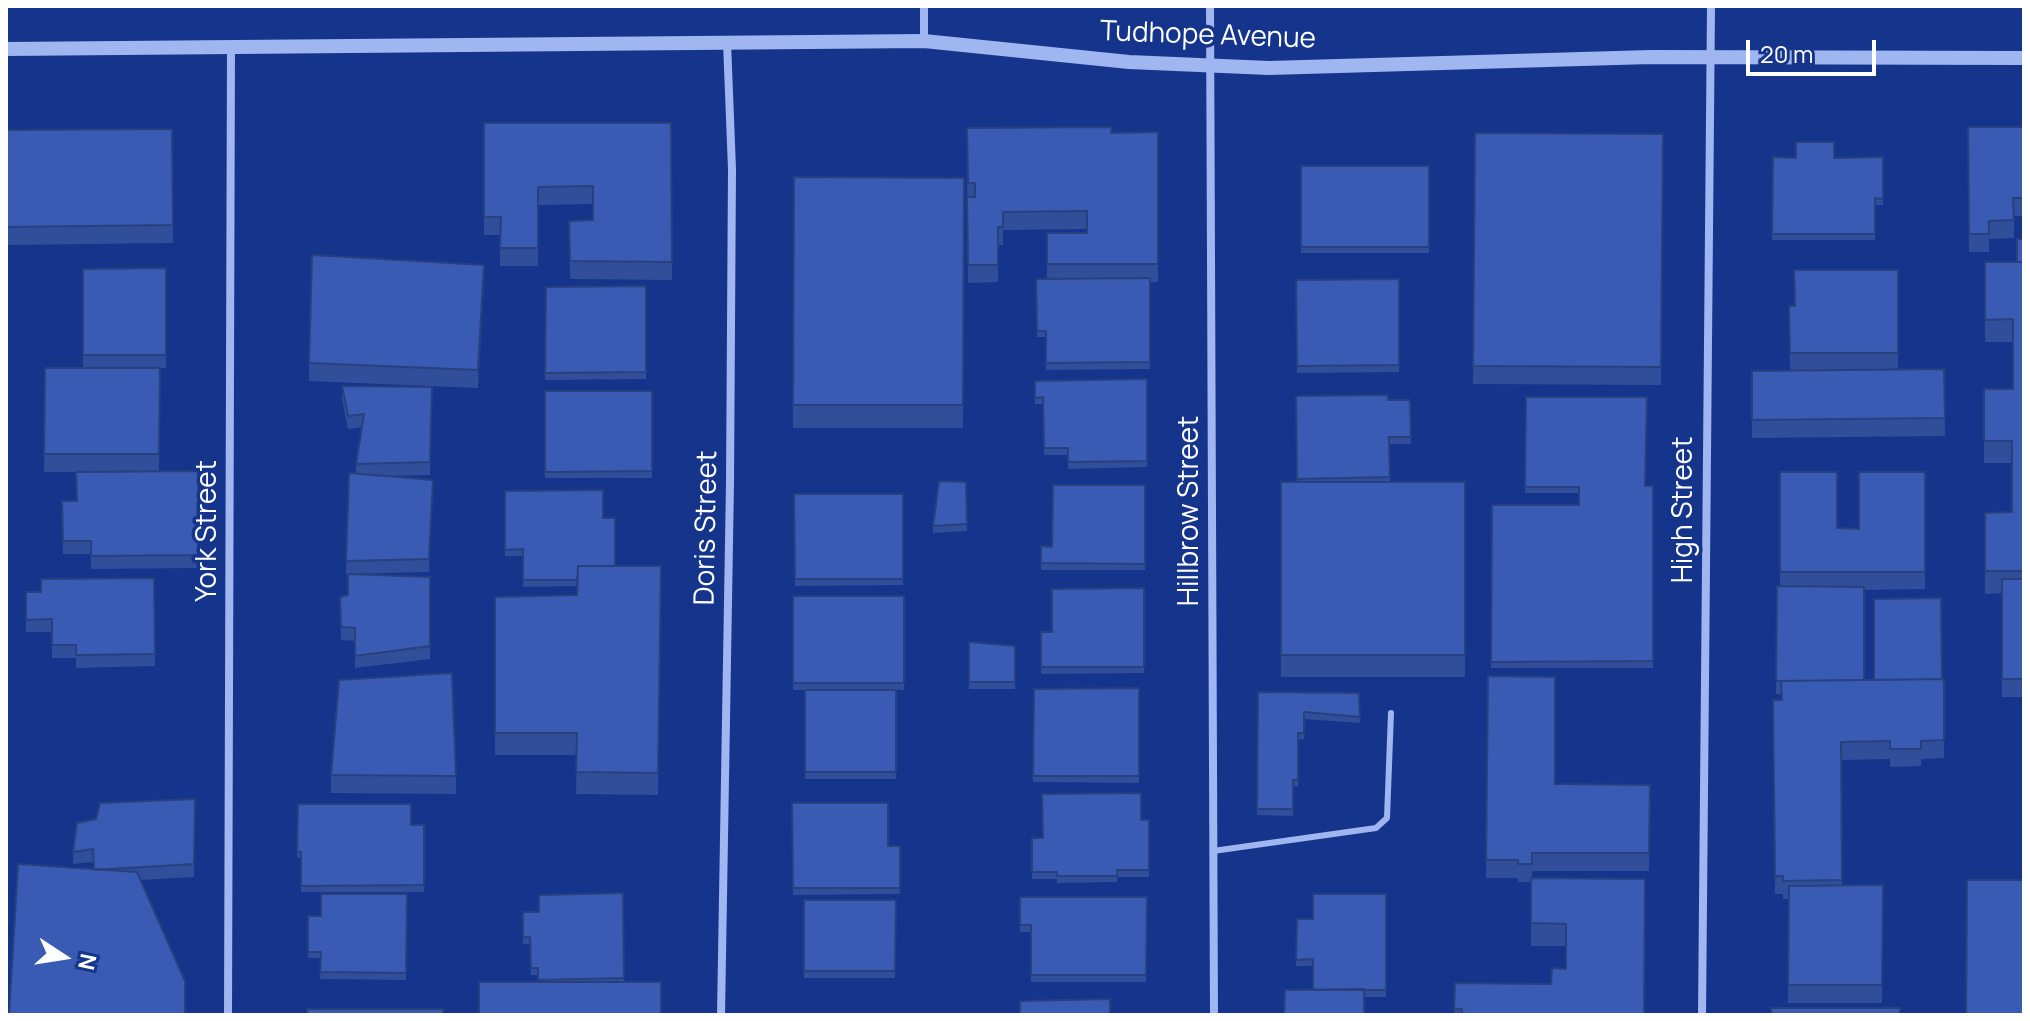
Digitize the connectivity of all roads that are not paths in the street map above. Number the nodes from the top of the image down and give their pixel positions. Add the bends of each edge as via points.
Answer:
1 (924, 6) edge
2 (1210, 6) edge
3 (1711, 6) edge
4 (924, 41) junction
5 (727, 42) junction
6 (231, 47) junction
7 (6, 49) edge
8 (1711, 57) junction
9 (2024, 58) edge
10 (1209, 64) junction
11 (1391, 713) dead end
12 (1213, 851) junction
13 (228, 1015) edge
14 (721, 1015) edge
15 (1214, 1015) edge
16 (1702, 1015) edge

1 - 4 street
2 - 10 street, Hillbrow Street
3 - 8 street, High Street
4 - 5 street, Tudhope Avenue
4 - 10 street, Tudhope Avenue via 1129,62
5 - 6 street, Tudhope Avenue
5 - 14 street, Doris Street via 732,169
6 - 7 street, Tudhope Avenue
6 - 13 street, York Street
8 - 9 street, Tudhope Avenue
8 - 10 street, Tudhope Avenue via 1269,68
8 - 16 street, High Street
10 - 12 street, Hillbrow Street
11 - 12 lane via 1387,818 1376,828
12 - 15 street, Hillbrow Street

